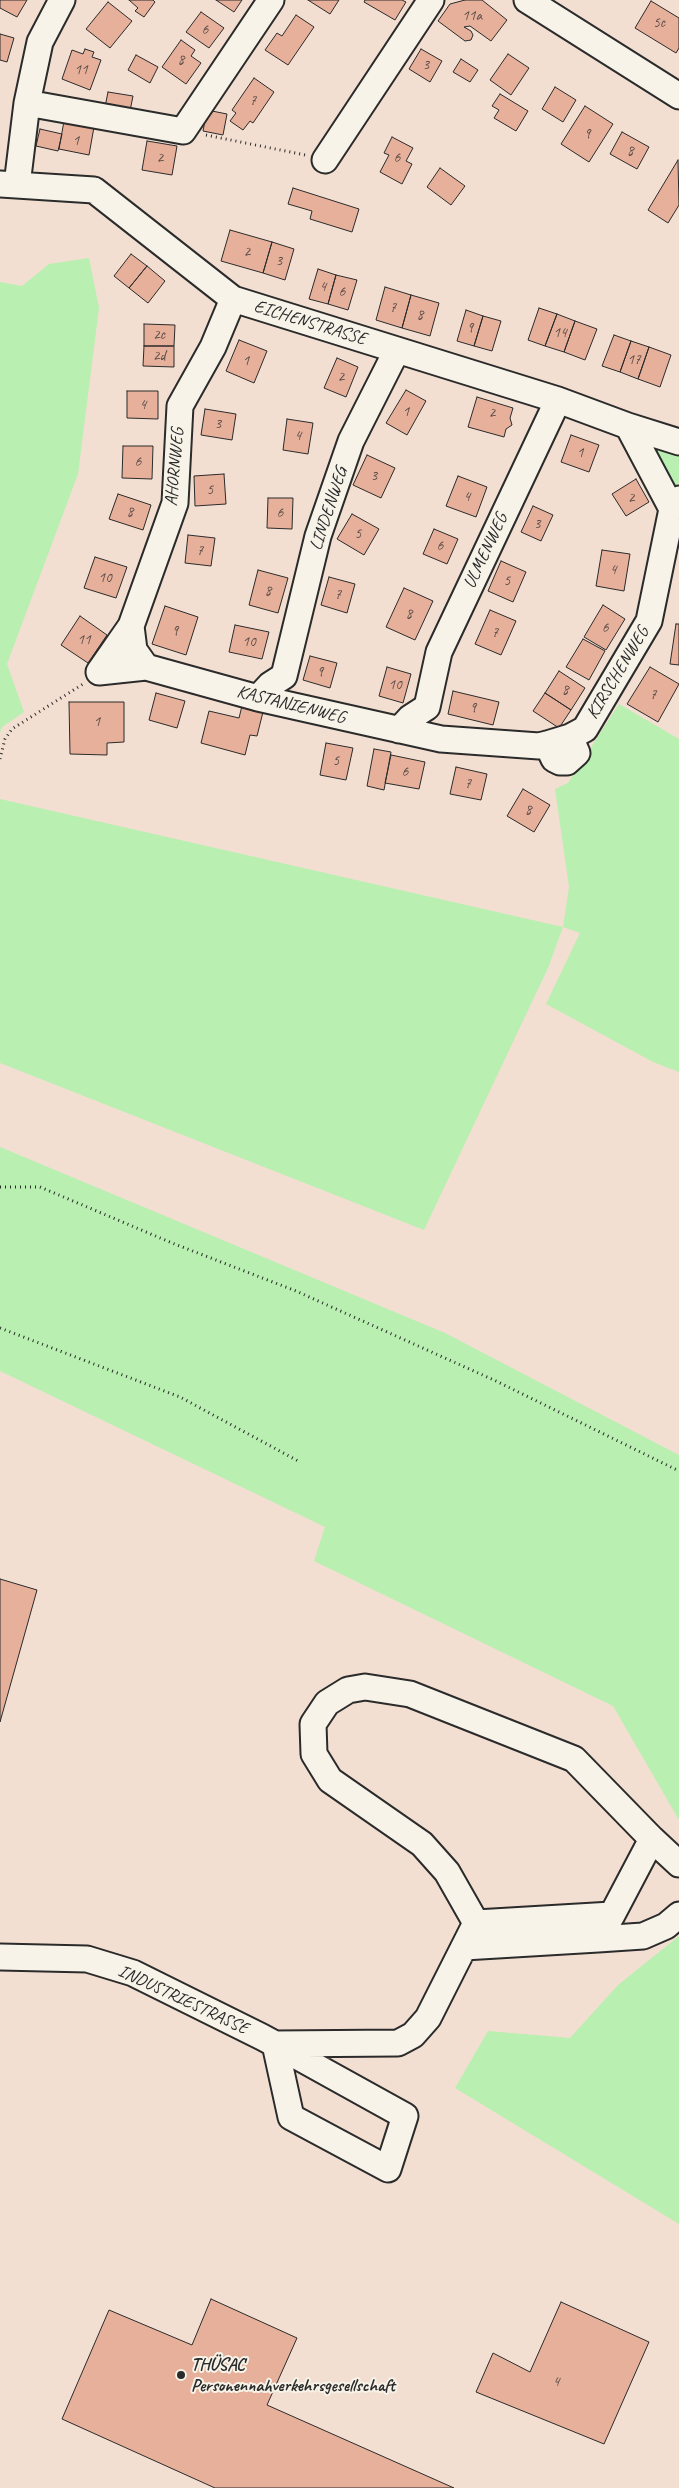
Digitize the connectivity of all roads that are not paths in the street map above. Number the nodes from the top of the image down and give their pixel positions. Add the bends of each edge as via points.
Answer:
1 (62, 0) edge
2 (272, 0) edge
3 (431, 0) edge
4 (527, 0) edge
5 (679, 96) edge
6 (27, 103) junction
7 (325, 160) road end
8 (8, 185) edge
9 (234, 299) junction
10 (398, 350) junction
11 (558, 400) junction
12 (628, 426) junction
13 (679, 442) edge
14 (676, 504) edge
15 (131, 626) junction
16 (146, 667) junction
17 (284, 676) junction
18 (258, 698) junction
19 (427, 707) junction
20 (299, 708) junction
21 (399, 730) junction
22 (441, 739) junction
23 (552, 742) joint
24 (652, 1839) junction
25 (679, 1864) edge
26 (679, 1915) edge
27 (612, 1916) junction
28 (476, 1923) junction
29 (598, 1939) junction
30 (464, 1947) junction
31 (0, 1957) edge
32 (275, 2044) junction

1 - 6 street via 40,42
2 - 6 street via 183,130
3 - 7 street
4 - 5 street
6 - 8 street
8 - 9 street, EICHENSTRASSE via 94,190
9 - 10 street, EICHENSTRASSE
9 - 15 street, AHORNWEG via 213,347 180,406 175,503
10 - 11 street, EICHENSTRASSE
10 - 17 street, LINDENWEG via 351,441 318,536
11 - 12 street, EICHENSTRASSE
11 - 19 street, ULMENWEG via 439,652
12 - 13 street
12 - 14 street, KIRSCHENWEG
14 - 23 street, KIRSCHENWEG via 649,621 585,729
15 - 16 street, AHORNWEG via 134,650
15 - 16 street, KASTANIENWEG via 100,672
16 - 18 street, KASTANIENWEG
17 - 18 street
17 - 20 street via 293,689
18 - 20 street, KASTANIENWEG
19 - 21 street
19 - 22 street
20 - 21 street, KASTANIENWEG
21 - 22 street, KASTANIENWEG
22 - 23 street, KASTANIENWEG
24 - 25 street
24 - 27 street
24 - 28 street via 574,1759 410,1694 365,1687 348,1690 327,1703 313,1724 314,1754 330,1780 422,1844 447,1872
26 - 29 street via 666,1926 643,1936
27 - 28 street
27 - 29 street
28 - 30 street
29 - 30 street
30 - 32 street via 428,2018 413,2035 398,2043
31 - 32 street, INDUSTRIESTRASSE via 86,1959 133,1972
32 - 32 street, INDUSTRIESTRASSE via 405,2116 388,2169 291,2117

